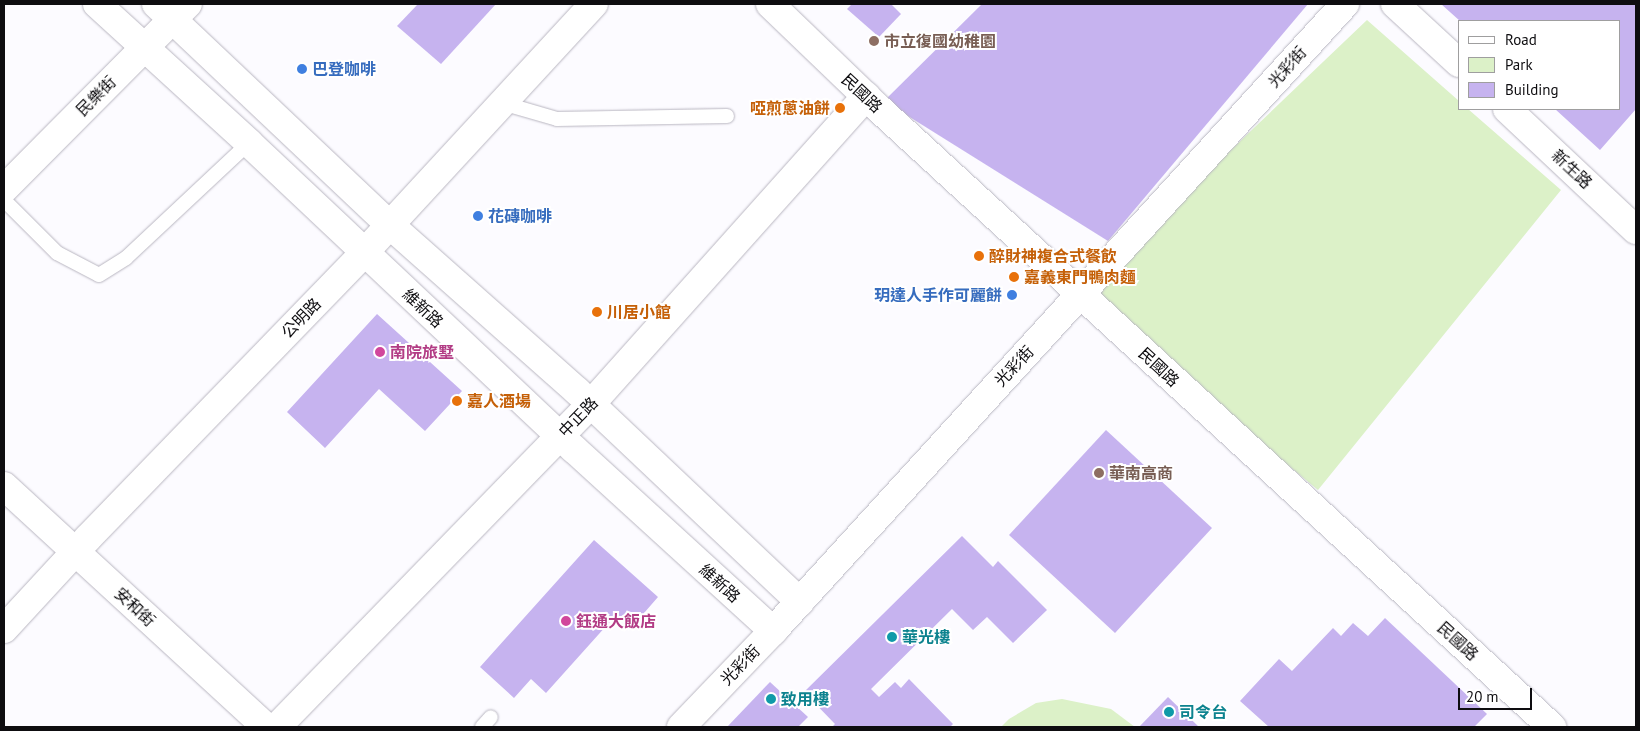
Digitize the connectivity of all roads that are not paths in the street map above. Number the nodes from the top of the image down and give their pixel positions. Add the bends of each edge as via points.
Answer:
1 (97, 4) edge
2 (594, 4) edge
3 (770, 4) edge
4 (1346, 4) edge
5 (1396, 4) edge
6 (172, 9) edge
7 (144, 49) junction
8 (1458, 62) edge
9 (866, 96) junction
10 (502, 103) junction
11 (1508, 110) edge
12 (726, 116) dead end
13 (249, 143) junction
14 (4, 189) edge
15 (4, 200) edge
16 (390, 225) junction
17 (1636, 230) edge
18 (364, 253) junction
19 (1080, 294) junction
20 (591, 404) junction
21 (560, 436) junction
22 (4, 486) edge
23 (75, 552) junction
24 (800, 602) junction
25 (4, 629) edge
26 (772, 631) junction
27 (1549, 726) edge
28 (266, 727) edge
29 (277, 727) edge
30 (681, 727) edge

1 - 7 street, 維新路
2 - 10 street, 公明路
3 - 9 street, 民國路
4 - 19 street, 光彩街
5 - 8 street
6 - 7 street, 民樂街
6 - 16 street
7 - 13 street, 維新路
7 - 14 street, 民樂街
9 - 19 street, 民國路
9 - 20 street, 中正路
10 - 12 lane via 557,119
10 - 16 street, 公明路
11 - 17 street, 新生路
13 - 15 lane via 126,258 99,274 57,252
13 - 18 street, 維新路
16 - 18 street, 公明路
16 - 20 street
18 - 21 street, 維新路
18 - 23 street, 公明路
19 - 24 street, 光彩街
19 - 27 street, 民國路
20 - 21 street, 中正路
20 - 24 street
21 - 26 street, 維新路
21 - 29 street, 中正路
22 - 23 street, 安和街
23 - 25 street, 公明路
23 - 28 street, 安和街
24 - 26 street, 光彩街
26 - 30 street, 光彩街

